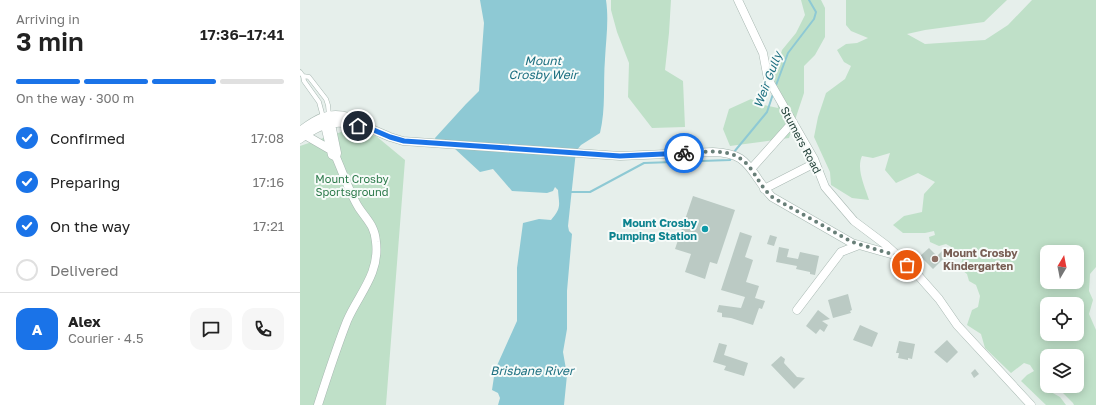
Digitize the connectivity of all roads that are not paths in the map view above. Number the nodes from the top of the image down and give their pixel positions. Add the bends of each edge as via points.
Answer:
1 (738, 0) edge
2 (302, 74) edge
3 (327, 120) junction
4 (794, 122) junction
5 (302, 135) edge
6 (331, 150) junction
7 (336, 157) junction
8 (815, 163) junction
9 (751, 169) junction
10 (764, 189) junction
11 (859, 245) junction
12 (898, 256) junction
13 (797, 310) dead end
14 (318, 405) edge
15 (1031, 405) edge

1 - 4 street, Stumers Road via 763,53 768,79
2 - 3 lane
2 - 3 lane via 309,78 326,99
3 - 5 street
3 - 6 street
3 - 7 street
3 - 9 street, Stumers Road via 362,125 404,141 620,156 728,153 745,161
4 - 8 street, Stumers Road
4 - 9 street
5 - 6 street
6 - 7 street
7 - 14 street via 358,207 371,224 376,251 371,279 351,312
8 - 10 street
8 - 12 street, Stumers Road via 825,187 854,221
9 - 10 street, Stumers Road
10 - 11 street, Stumers Road via 772,197
11 - 12 street, Stumers Road
11 - 13 street via 841,252
12 - 15 street, Stumers Road via 921,278 957,324

